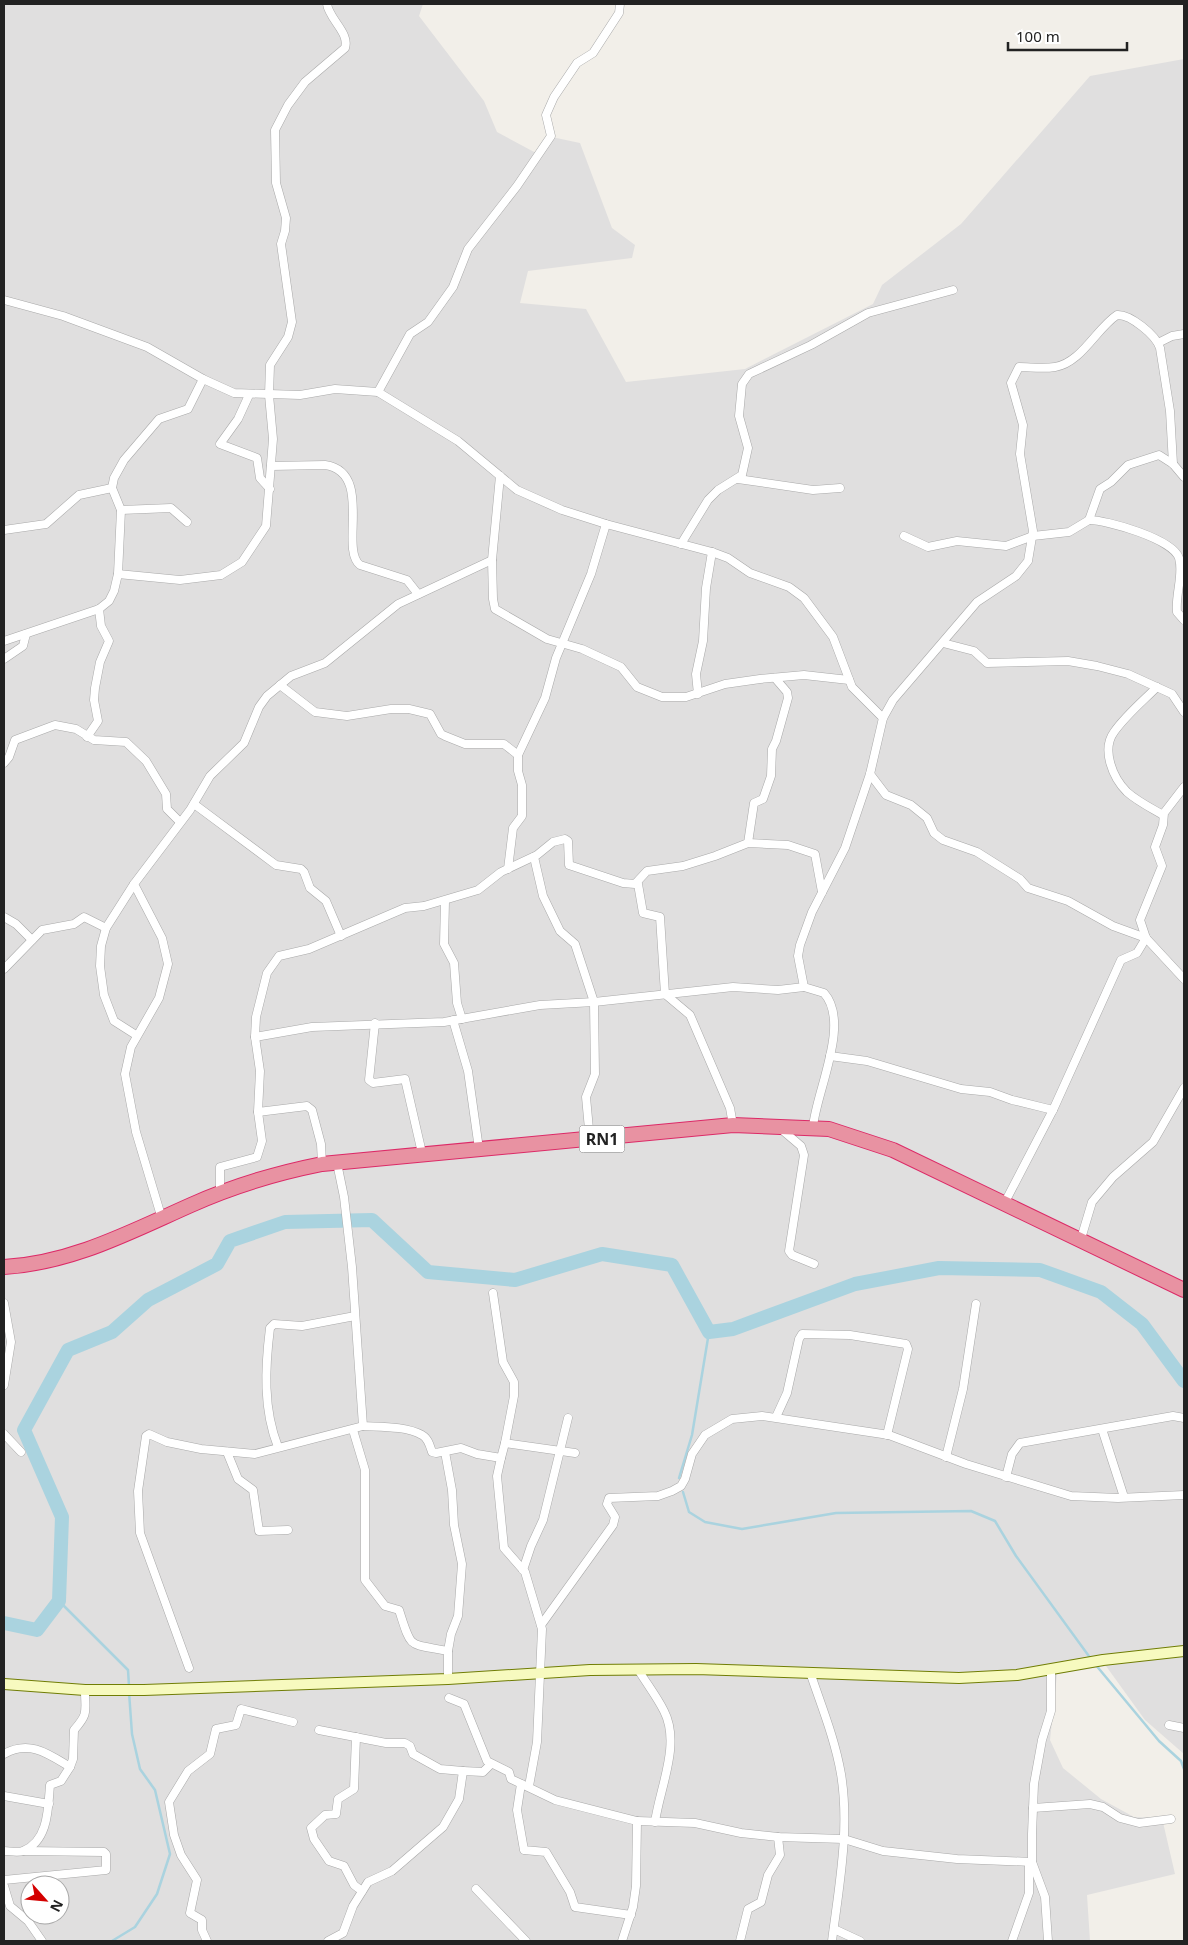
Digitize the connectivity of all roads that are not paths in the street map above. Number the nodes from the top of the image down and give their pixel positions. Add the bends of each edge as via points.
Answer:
1 (327, 4) edge
2 (620, 4) edge
3 (953, 290) dead end
4 (4, 300) edge
5 (1184, 334) edge
6 (1158, 344) junction
7 (203, 380) junction
8 (378, 392) junction
9 (249, 395) junction
10 (270, 395) junction
11 (1173, 464) junction
12 (271, 466) junction
13 (500, 476) junction
14 (1184, 477) edge
15 (738, 479) junction
16 (112, 488) junction
17 (840, 488) dead end
18 (270, 489) junction
19 (121, 510) junction
20 (1089, 520) junction
21 (187, 522) dead end
22 (606, 524) junction
23 (4, 530) edge
24 (904, 536) dead end
25 (1033, 536) junction
26 (681, 544) junction
27 (712, 552) junction
28 (492, 560) junction
29 (118, 574) junction
30 (418, 594) junction
31 (99, 609) junction
32 (1184, 620) edge
33 (26, 634) junction
34 (4, 641) edge
35 (943, 643) junction
36 (563, 644) junction
37 (4, 659) edge
38 (776, 678) junction
39 (849, 680) junction
40 (280, 685) junction
41 (1157, 687) junction
42 (698, 694) junction
43 (1184, 712) edge
44 (883, 718) junction
45 (87, 737) junction
46 (518, 755) junction
47 (4, 762) edge
48 (870, 774) junction
49 (1184, 787) edge
50 (194, 804) junction
51 (1163, 815) junction
52 (180, 822) junction
53 (748, 842) junction
54 (534, 856) junction
55 (508, 869) junction
56 (134, 884) junction
57 (638, 884) junction
58 (822, 892) junction
59 (444, 901) junction
60 (4, 917) edge
61 (106, 928) junction
62 (341, 936) junction
63 (1146, 938) junction
64 (32, 940) junction
65 (4, 969) edge
66 (1184, 979) edge
67 (804, 987) junction
68 (664, 994) junction
69 (594, 1002) junction
70 (462, 1019) junction
71 (453, 1020) junction
72 (375, 1023) junction
73 (136, 1035) junction
74 (255, 1037) junction
75 (830, 1056) junction
76 (1184, 1088) edge
77 (1053, 1110) junction
78 (258, 1112) junction
79 (733, 1125) junction
80 (775, 1125) junction
81 (813, 1127) junction
82 (590, 1140) junction
83 (479, 1149) junction
84 (422, 1153) junction
85 (336, 1163) junction
86 (322, 1164) junction
87 (220, 1194) junction
88 (1004, 1204) junction
89 (162, 1219) junction
90 (1080, 1242) junction
91 (814, 1264) dead end
92 (4, 1267) edge
93 (1184, 1290) edge
94 (494, 1293) dead end
95 (4, 1303) edge
96 (976, 1304) dead end
97 (355, 1316) junction
98 (4, 1385) edge
99 (776, 1417) junction
100 (568, 1418) dead end
101 (1184, 1418) edge
102 (363, 1426) junction
103 (1102, 1429) junction
104 (353, 1430) junction
105 (4, 1434) edge
106 (887, 1435) junction
107 (505, 1443) junction
108 (278, 1447) junction
109 (560, 1451) junction
110 (21, 1452) dead end
111 (227, 1452) junction
112 (445, 1452) junction
113 (575, 1453) dead end
114 (501, 1458) junction
115 (946, 1458) junction
116 (1006, 1477) junction
117 (1184, 1495) edge
118 (1124, 1498) junction
119 (288, 1530) dead end
120 (523, 1570) junction
121 (540, 1625) junction
122 (448, 1651) junction
123 (1184, 1652) edge
124 (189, 1668) dead end
125 (1051, 1670) junction
126 (639, 1671) junction
127 (810, 1672) junction
128 (540, 1674) junction
129 (448, 1679) junction
130 (4, 1684) edge
131 (85, 1690) junction
132 (449, 1698) dead end
133 (293, 1722) dead end
134 (1168, 1725) dead end
135 (1184, 1728) edge
136 (319, 1730) dead end
137 (356, 1737) junction
138 (4, 1754) edge
139 (491, 1764) junction
140 (70, 1767) junction
141 (463, 1771) junction
142 (525, 1785) junction
143 (4, 1796) edge
144 (48, 1804) junction
145 (1033, 1808) junction
146 (1171, 1819) dead end
147 (638, 1821) junction
148 (655, 1822) junction
149 (778, 1837) junction
150 (844, 1839) junction
151 (4, 1851) edge
152 (23, 1851) junction
153 (1031, 1862) junction
154 (4, 1880) edge
155 (4, 1886) edge
156 (476, 1889) dead end
157 (362, 1891) junction
158 (631, 1915) junction
159 (834, 1929) junction
160 (202, 1930) junction
161 (42, 1941) edge
162 (201, 1941) edge
163 (207, 1941) edge
164 (328, 1941) edge
165 (526, 1941) edge
166 (622, 1941) edge
167 (740, 1941) edge
168 (832, 1941) edge
169 (860, 1941) edge
170 (1012, 1941) edge
171 (1048, 1941) edge

1 - 10 street via 344,36 345,48 305,82 275,130 276,182 286,218 280,244 292,318 288,337 271,363
2 - 8 street via 620,13 593,53 576,65 554,97 546,115 551,136 468,249 453,287 428,322 410,334
3 - 15 street via 868,313 749,374 742,384 739,416 748,448
4 - 7 street via 63,316 147,347
5 - 6 street
6 - 11 street via 1170,411
6 - 25 street via 1129,316 1117,315 1068,362 1055,367 1019,367 1011,383 1023,425 1020,454
7 - 9 street
7 - 16 street via 188,409 159,419 152,426 121,465
8 - 10 street via 335,389 300,395
8 - 13 street via 450,436
9 - 10 street
9 - 18 street via 238,419 220,444 257,458 260,478
10 - 12 street
11 - 14 street
11 - 20 street via 1157,455 1128,465 1100,489
12 - 18 street
12 - 30 street via 326,465 342,474 354,507 352,552 355,561 360,566 407,580
13 - 22 street via 517,490 551,506
13 - 28 street
15 - 17 street via 813,490
15 - 26 street via 708,500
16 - 19 street
16 - 23 street via 79,495 46,524
18 - 29 street via 264,531 242,562 224,573 180,580
19 - 21 street via 171,508
19 - 29 street
20 - 25 street via 1069,532
20 - 32 street via 1104,520 1147,535 1174,551 1180,560 1177,612
22 - 26 street
22 - 36 street via 591,574
24 - 25 street via 933,547 957,541 1006,546
25 - 35 street via 1031,553 1023,570 977,602
26 - 27 street
27 - 39 street via 750,573 789,587 804,598 833,637
27 - 42 street via 696,674
28 - 30 street
28 - 36 street via 495,609 547,639
29 - 31 street via 114,592
30 - 40 street via 398,604 325,663 291,676
31 - 33 street
31 - 45 street via 101,626 109,641 100,662 95,688 98,721
33 - 34 street
33 - 37 street via 23,646
35 - 41 street via 974,652 987,663 1075,662 1123,672
35 - 44 street via 902,688
36 - 42 street via 621,667 638,688 648,694 675,699
36 - 46 street via 545,698
38 - 39 street via 804,675
38 - 42 street via 725,684
38 - 53 street via 788,698 772,749 770,780 763,799 754,803
39 - 44 street via 857,694
40 - 46 street via 315,712 347,716 409,709 430,714 445,736 465,744 504,744
40 - 50 street via 262,701 244,743 210,776
41 - 43 street via 1174,696
41 - 51 street via 1115,731 1110,741 1109,756 1119,781 1127,791
44 - 48 street
45 - 47 street via 76,729 53,726 15,740
45 - 52 street via 132,744 166,794 167,809
46 - 55 street via 522,816 513,828
48 - 58 street via 845,848
48 - 63 street via 886,795 911,805 927,818 934,833 943,840 977,852 1020,879 1028,888 1068,901 1113,926
49 - 51 street
50 - 52 street
50 - 62 street via 276,865 301,869 310,888 326,901
51 - 63 street via 1155,847 1162,866 1140,918
52 - 56 street
53 - 57 street via 677,867 647,870
53 - 58 street via 783,844 812,852
54 - 55 street
54 - 57 street via 553,842 565,839 568,841 569,865 623,883
54 - 69 street via 543,896 560,931 575,944
55 - 59 street via 478,890
56 - 61 street
56 - 73 street via 162,938 168,964 159,998
57 - 68 street via 643,913 660,917
58 - 67 street via 799,950
59 - 62 street via 405,908
59 - 70 street via 444,944 454,963 457,1003
60 - 64 street
61 - 64 street via 84,917 74,924 45,928
61 - 73 street via 100,966 104,995 116,1024
62 - 74 street via 277,958 266,978 256,1017
63 - 66 street
63 - 77 street via 1136,953 1121,960
64 - 65 street
67 - 68 street via 778,990 733,987
67 - 75 street via 824,993 831,1003 834,1022
68 - 69 street
68 - 79 street via 690,1015 730,1108
69 - 70 street via 540,1005
69 - 82 street via 594,1074 586,1097
70 - 71 street
71 - 72 street
71 - 83 street via 468,1071
72 - 74 street
72 - 84 street via 369,1080 373,1083 406,1079
73 - 89 street via 127,1061 126,1087
74 - 78 street via 260,1071
75 - 77 street via 867,1061 961,1089 990,1092
75 - 81 street via 814,1110
76 - 90 street via 1153,1142 1113,1177 1092,1202
77 - 88 street
78 - 86 street via 310,1108 315,1114 320,1137
78 - 87 street via 262,1141 258,1155 220,1167
79 - 80 highway, RN1
79 - 82 highway, RN1
80 - 81 highway, RN1
80 - 91 street via 801,1146 804,1155 789,1247 792,1255
81 - 88 highway, RN1 via 893,1150
82 - 83 highway, RN1
83 - 84 highway, RN1
84 - 85 highway, RN1
85 - 86 highway, RN1
85 - 97 street via 345,1211
86 - 87 highway, RN1 via 270,1176
87 - 89 highway, RN1
88 - 90 highway, RN1
89 - 92 highway, RN1 via 53,1261
90 - 93 highway, RN1
94 - 107 street via 503,1362 514,1382
95 - 98 street via 11,1342
96 - 115 street via 963,1389
97 - 102 street
97 - 108 street via 302,1326 274,1324 270,1328 266,1380 270,1425
99 - 106 street
99 - 106 street via 786,1394 802,1334 859,1337 908,1346
99 - 121 street via 732,1419 706,1435 692,1454 681,1486 672,1491 658,1496 609,1498 607,1504 615,1517 613,1525
100 - 109 street
101 - 103 street via 1173,1416
102 - 104 street
102 - 112 street via 412,1432 427,1439 434,1453
103 - 116 street via 1020,1443 1012,1454
103 - 118 street
104 - 108 street
104 - 122 street via 365,1470 365,1580 382,1603 398,1610 409,1640 422,1647
105 - 110 street
106 - 115 street
107 - 109 street
107 - 114 street
108 - 111 street via 255,1454
109 - 113 street
109 - 120 street via 543,1520
111 - 119 street via 238,1479 253,1490 259,1531
111 - 124 street via 167,1442 149,1434 146,1436 138,1491 140,1534
112 - 114 street via 461,1448
112 - 122 street via 462,1564 458,1616
114 - 120 street via 498,1476 504,1548
115 - 116 street
116 - 118 street via 1071,1496
117 - 118 street
120 - 121 street
121 - 128 street
122 - 129 street
123 - 125 main road via 1103,1660
125 - 127 main road via 958,1678
125 - 145 street via 1051,1711 1034,1784
126 - 127 main road
126 - 128 main road
126 - 148 street via 664,1711 669,1730 669,1756
127 - 150 street via 839,1766 844,1800
128 - 129 main road
128 - 142 street via 536,1742
129 - 131 main road
130 - 131 main road
131 - 140 street via 85,1716 74,1730
132 - 139 street via 464,1704
133 - 160 street via 241,1709 236,1725 216,1729 208,1757 188,1771 174,1792 169,1809 174,1835 181,1855 197,1880 190,1913 202,1920
134 - 135 street
136 - 137 street
137 - 141 street via 405,1743 413,1754 440,1769
137 - 157 street via 354,1789 338,1799 336,1814 325,1815 311,1828 314,1839 329,1861 344,1866 354,1885
138 - 140 street via 30,1747
139 - 141 street via 483,1772
139 - 142 street via 509,1772 511,1778
140 - 144 street via 61,1781 51,1783
141 - 157 street via 459,1799 443,1827 395,1868 370,1880
142 - 147 street via 564,1804
142 - 158 street via 517,1810 524,1850 546,1852 575,1907
143 - 144 street
144 - 152 street via 46,1825 34,1843
145 - 146 street via 1090,1804 1139,1823
145 - 153 street
147 - 148 street
147 - 158 street via 637,1877
148 - 149 street via 695,1823
149 - 150 street
149 - 167 street via 778,1861 768,1874 761,1902 748,1909
150 - 153 street via 883,1851
150 - 159 street
151 - 152 street
152 - 154 street via 104,1852 106,1870
153 - 170 street via 1029,1893
153 - 171 street via 1045,1897
155 - 161 street via 10,1906 28,1921
156 - 165 street
157 - 164 street via 343,1933
158 - 166 street
159 - 168 street
159 - 169 street
160 - 162 street
160 - 163 street

